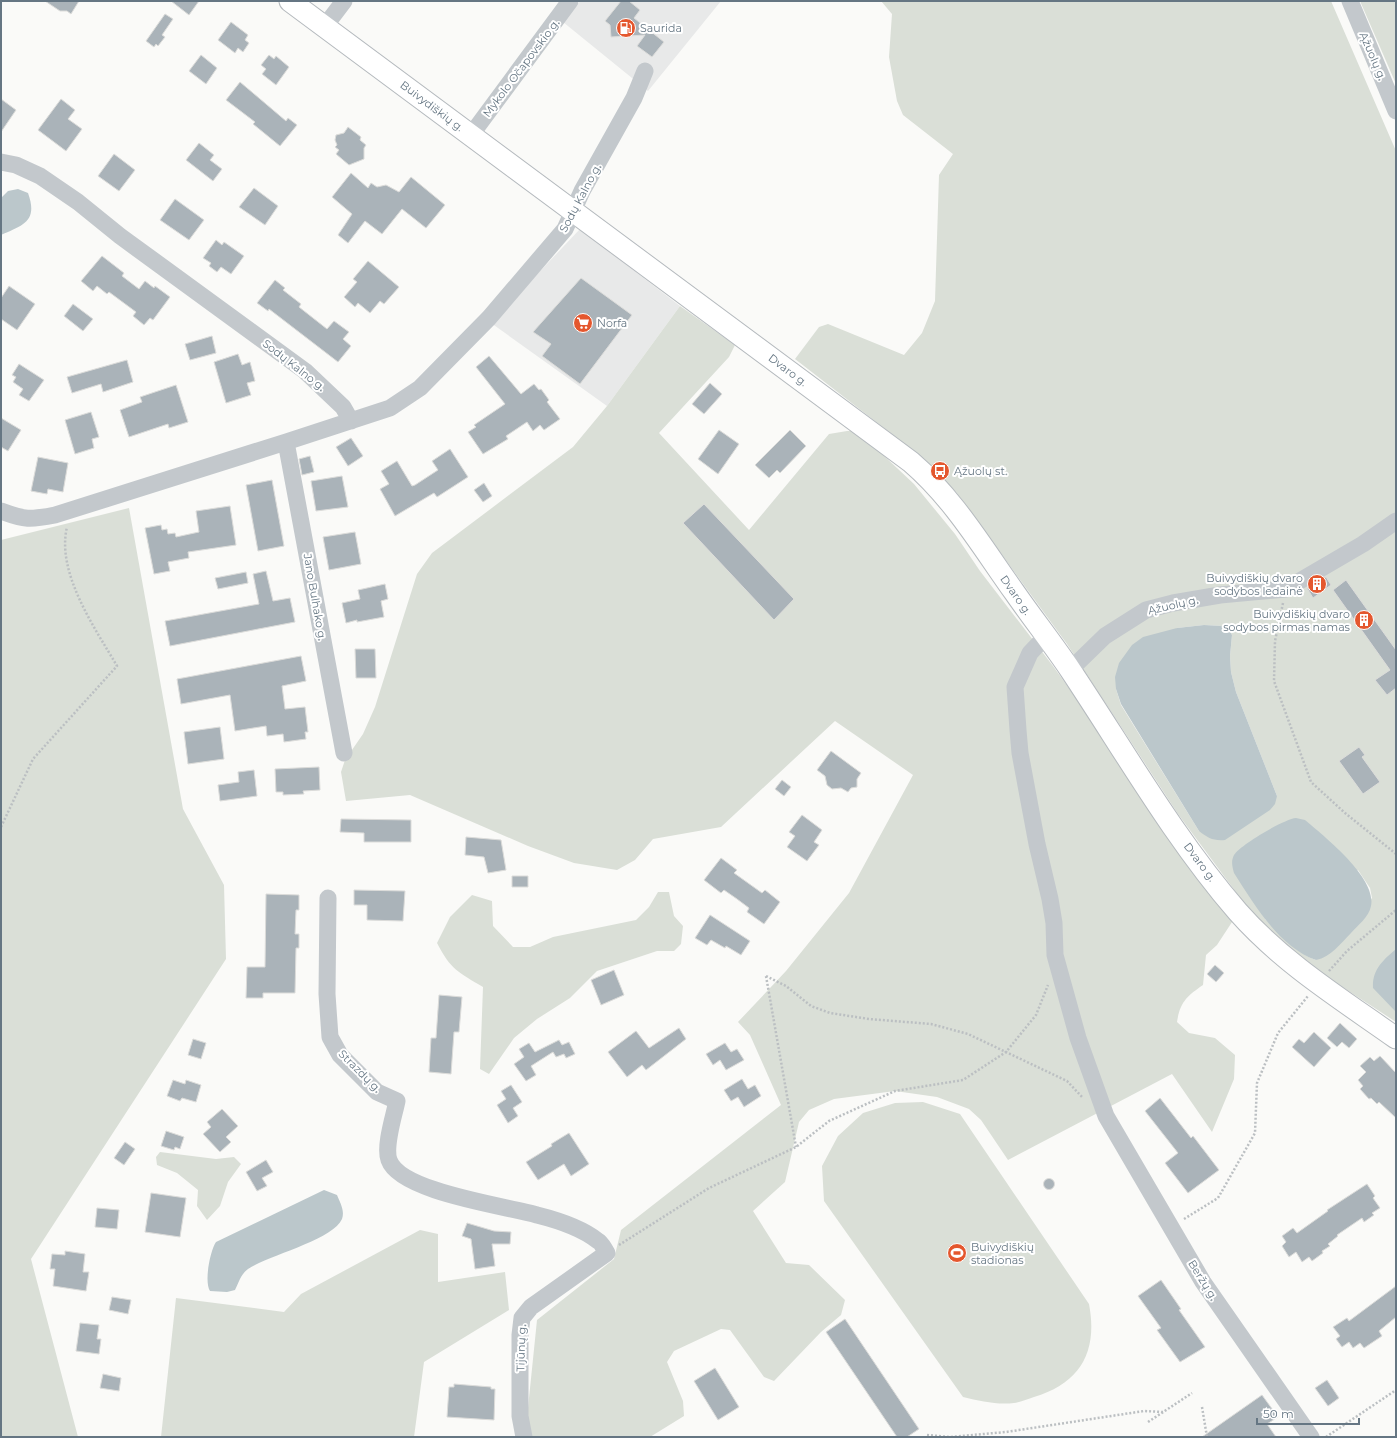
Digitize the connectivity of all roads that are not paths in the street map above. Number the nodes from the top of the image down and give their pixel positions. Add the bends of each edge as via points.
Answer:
1 (290, 1) edge
2 (344, 1) edge
3 (570, 1) edge
4 (1350, 1) edge
5 (326, 26) junction
6 (645, 71) dead end
7 (1396, 111) edge
8 (471, 135) junction
9 (1, 162) edge
10 (574, 211) junction
11 (350, 421) junction
12 (286, 442) junction
13 (1, 511) edge
14 (1396, 521) edge
15 (1046, 636) junction
16 (1070, 670) junction
17 (344, 752) dead end
18 (328, 898) dead end
19 (1396, 1038) edge
20 (607, 1253) joint
21 (524, 1437) edge
22 (1311, 1437) edge

1 - 5 main road, Buivydiškių g.
2 - 5 street
3 - 8 street, Mykolo Očapovskio g.
4 - 7 street, Ąžuolų g.
5 - 8 main road, Buivydiškių g.
6 - 10 street, Sodų Kalno g. via 634,98 582,191
8 - 10 main road, Buivydiškių g.
9 - 11 street, Sodų Kalno g. via 16,165 40,176 78,202 120,236 305,371 343,407
10 - 11 street, Sodų Kalno g. via 565,229 497,309 420,388 390,408
10 - 15 main road, Dvaro g. via 932,480 972,530
11 - 12 street
12 - 13 street via 34,519 21,519
12 - 17 street, Jano Bulhako g.
14 - 16 street, Ąžuolų g. via 1363,544 1286,589 1220,595 1146,610 1105,636
15 - 16 main road, Dvaro g.
15 - 22 street, Beržų g. via 1030,654 1014,687 1020,753 1050,899 1055,954 1078,1038 1106,1116 1203,1282
16 - 19 main road, Dvaro g. via 1145,784 1233,906 1286,958
18 - 20 street, Strazdų g. via 327,994 330,1037 340,1054 377,1092 397,1100 387,1151 389,1162 398,1172 439,1192 538,1215 575,1228 599,1241
20 - 21 street, Tijūnų g. via 531,1307 522,1318 520,1416

